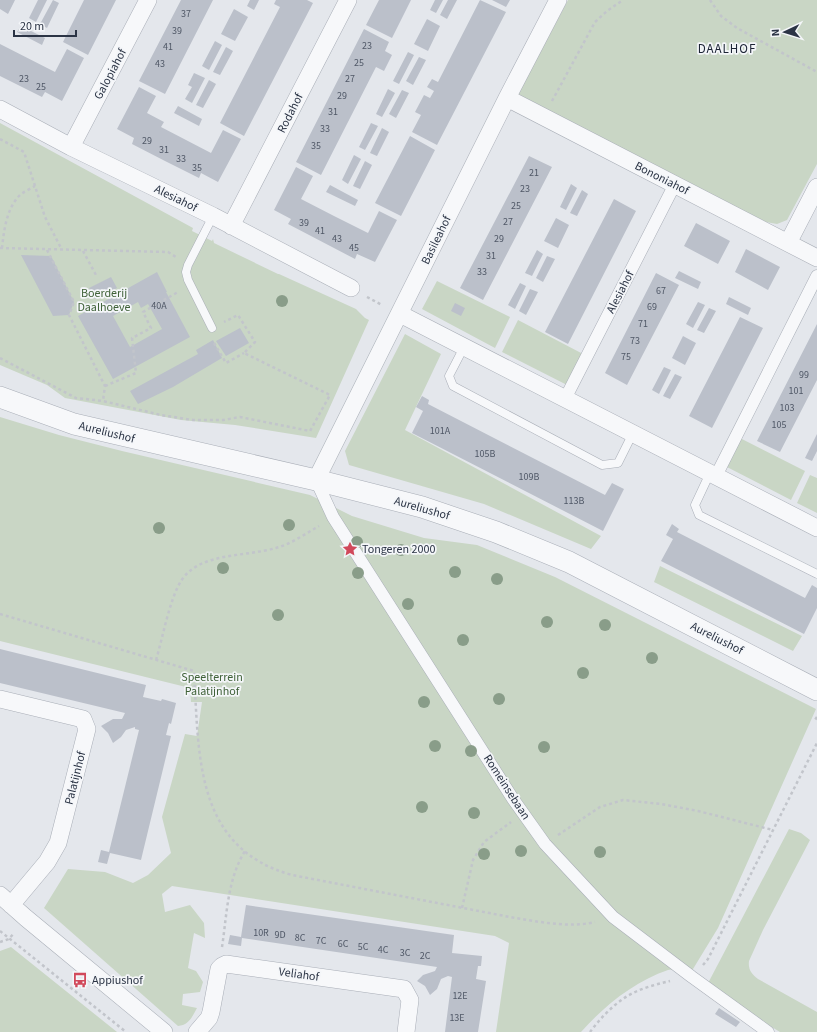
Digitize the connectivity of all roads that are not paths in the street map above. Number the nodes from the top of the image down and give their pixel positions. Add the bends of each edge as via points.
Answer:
1 (148, 0) edge
2 (348, 0) edge
3 (558, 0) edge
4 (507, 98) junction
5 (0, 109) edge
6 (71, 147) junction
7 (675, 184) junction
8 (817, 187) edge
9 (213, 216) junction
10 (232, 226) junction
11 (788, 243) junction
12 (817, 258) edge
13 (817, 276) edge
14 (351, 288) road end
15 (400, 314) junction
16 (212, 328) road end
17 (464, 347) junction
18 (0, 397) edge
19 (565, 398) junction
20 (632, 433) junction
21 (713, 475) junction
22 (316, 480) junction
23 (817, 528) edge
24 (817, 574) edge
25 (817, 690) edge
26 (0, 699) edge
27 (6, 900) edge
28 (164, 1032) edge
29 (197, 1032) edge
30 (406, 1032) edge
31 (768, 1032) edge

1 - 6 street, Galopiahof
2 - 10 street, Rodahof
3 - 4 street, Basileahof
4 - 7 street, Bononiahof
4 - 15 street, Basileahof
5 - 6 street, Alesiahof
6 - 9 street, Alesiahof
7 - 11 street, Bononiahof
7 - 19 street, Alesiahof
8 - 11 street
9 - 10 street, Alesiahof
9 - 16 lane via 186,272 190,286
10 - 14 street, Alesiahof
11 - 12 street, Bononiahof
13 - 21 street
15 - 17 street
15 - 22 street, Basileahof
17 - 19 street
17 - 20 lane via 449,376 453,386 602,465 618,463
18 - 22 street, Aureliushof via 74,424
19 - 20 street
20 - 21 street
21 - 23 street
21 - 24 lane via 695,505 699,516
22 - 25 street, Aureliushof via 422,507 533,546 569,562
22 - 31 street, Romeinsebaan via 334,517 513,799 545,844 613,917
26 - 27 street, Palatijnhof via 83,719 87,729 58,842 47,862
27 - 28 street
29 - 30 street, Veliahof via 209,1018 219,969 226,964 404,989 410,1000

